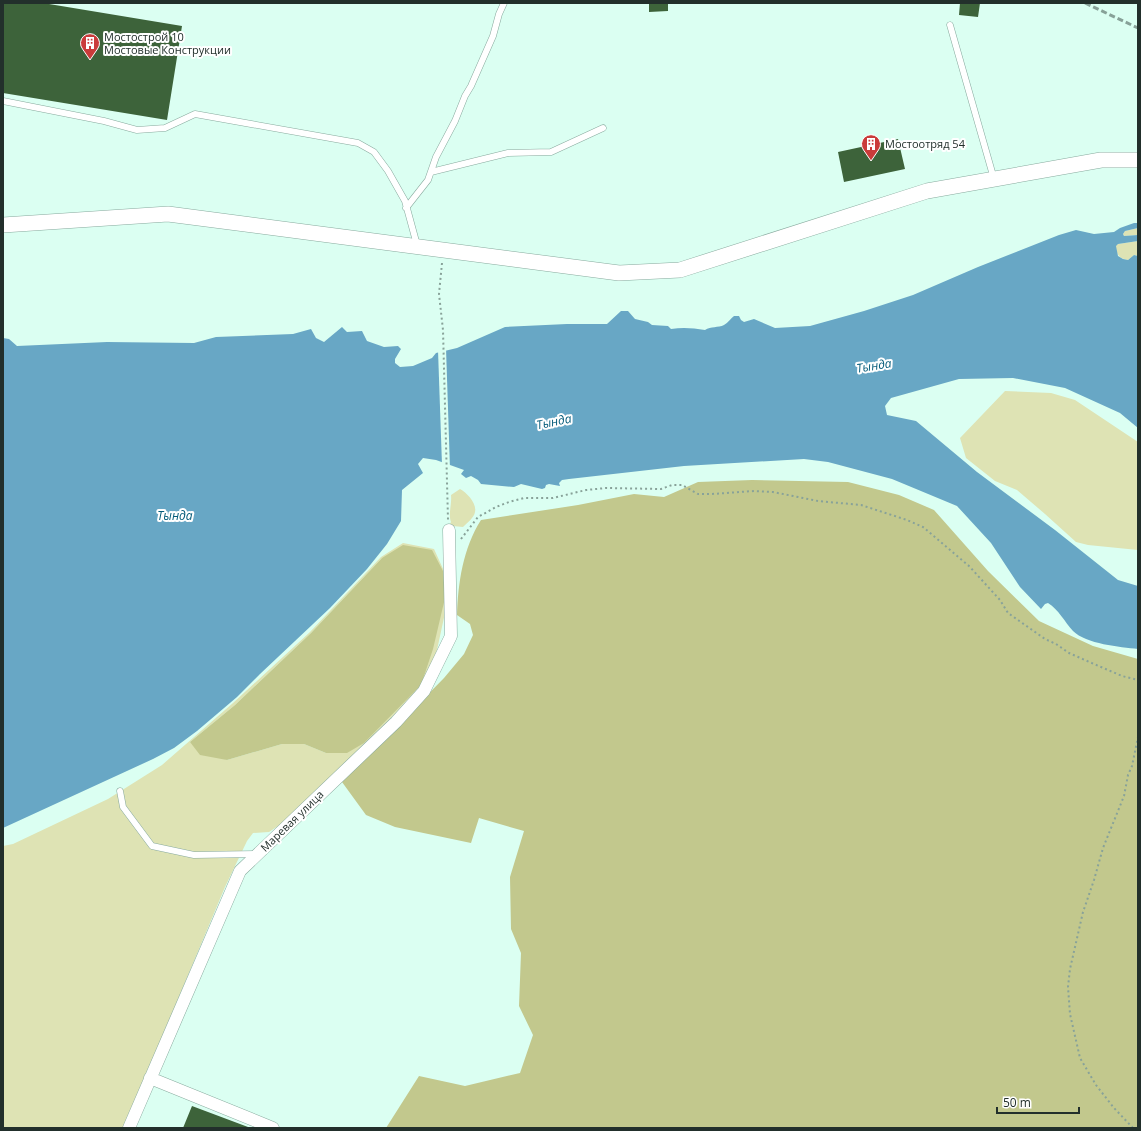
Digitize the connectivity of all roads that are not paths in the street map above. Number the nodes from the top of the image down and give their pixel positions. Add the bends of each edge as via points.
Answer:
1 (504, 3) edge
2 (950, 26) dead end
3 (3, 101) edge
4 (603, 128) dead end
5 (1138, 160) edge
6 (431, 172) junction
7 (994, 180) junction
8 (406, 208) junction
9 (3, 225) edge
10 (416, 245) junction
11 (449, 530) road end
12 (120, 791) dead end
13 (257, 854) junction
14 (150, 1078) junction
15 (129, 1128) edge
16 (273, 1128) edge

1 - 6 lane via 472,86 465,96
2 - 7 lane
3 - 8 lane via 137,130 165,128 195,114 358,143 374,152 388,171 405,201
4 - 6 lane via 551,152 508,153
5 - 7 street via 1101,160
6 - 8 lane via 428,180
7 - 10 street via 927,191 680,270 619,273
8 - 10 lane
9 - 10 street via 168,214
11 - 13 street, Маревая улица via 451,636 424,691 396,722
12 - 13 lane via 123,807 152,846 194,855
13 - 14 street, Маревая улица via 240,871
14 - 15 street, Маревая улица
14 - 16 street

